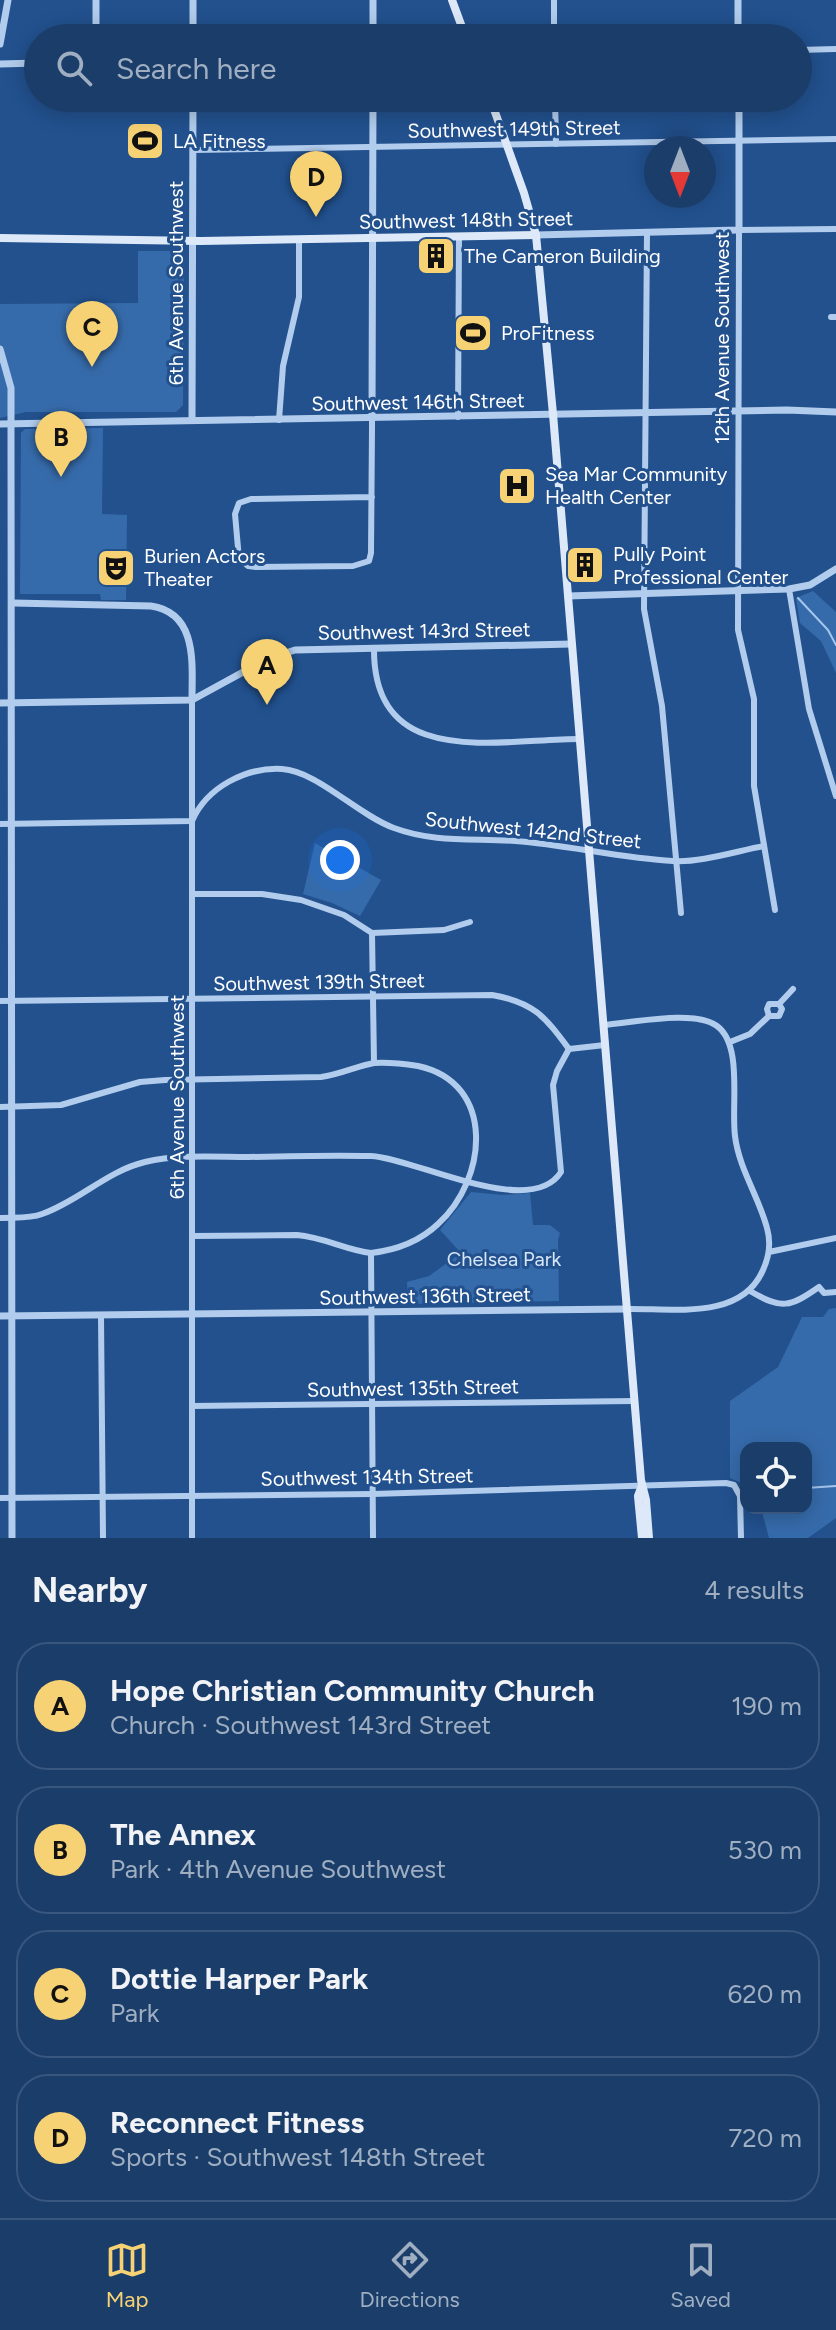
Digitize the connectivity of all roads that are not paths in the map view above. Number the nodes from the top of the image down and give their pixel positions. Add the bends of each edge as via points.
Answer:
1 (8, 0) edge
2 (96, 0) edge
3 (193, 0) edge
4 (373, 0) edge
5 (452, 0) edge
6 (554, 0) edge
7 (738, 0) edge
8 (96, 24) edge
9 (193, 24) edge
10 (373, 24) edge
11 (461, 24) edge
12 (554, 24) edge
13 (738, 24) edge
14 (0, 44) edge
15 (836, 49) edge
16 (812, 50) edge
17 (24, 63) edge
18 (0, 64) edge
19 (193, 112) edge
20 (373, 112) edge
21 (495, 112) edge
22 (555, 112) edge
23 (739, 112) edge
24 (836, 139) edge
25 (739, 141) junction
26 (556, 144) junction
27 (506, 146) junction
28 (372, 147) junction
29 (193, 150) junction
30 (836, 229) edge
31 (739, 230) junction
32 (647, 232) junction
33 (536, 235) junction
34 (459, 237) junction
35 (0, 238) edge
36 (372, 238) junction
37 (299, 239) junction
38 (192, 241) junction
39 (0, 349) edge
40 (738, 412) junction
41 (836, 412) edge
42 (644, 413) junction
43 (553, 414) junction
44 (458, 417) junction
45 (372, 419) junction
46 (192, 420) junction
47 (279, 420) junction
48 (0, 424) edge
49 (11, 424) junction
50 (372, 497) junction
51 (836, 569) edge
52 (789, 589) junction
53 (736, 592) junction
54 (644, 594) junction
55 (568, 596) junction
56 (8, 603) junction
57 (572, 644) junction
58 (374, 648) junction
59 (192, 700) junction
60 (0, 703) edge
61 (12, 703) junction
62 (580, 739) junction
63 (836, 796) edge
64 (192, 821) junction
65 (0, 824) edge
66 (12, 824) junction
67 (764, 846) junction
68 (589, 849) junction
69 (676, 862) junction
70 (193, 894) junction
71 (775, 910) dead end
72 (681, 913) dead end
73 (470, 922) dead end
74 (372, 933) junction
75 (793, 989) dead end
76 (372, 996) junction
77 (193, 1000) junction
78 (0, 1001) edge
79 (12, 1001) junction
80 (603, 1025) junction
81 (730, 1042) junction
82 (605, 1045) junction
83 (569, 1049) junction
84 (374, 1063) junction
85 (193, 1078) junction
86 (0, 1107) edge
87 (13, 1107) junction
88 (191, 1157) junction
89 (466, 1183) junction
90 (11, 1217) junction
91 (0, 1218) edge
92 (192, 1236) junction
93 (836, 1238) edge
94 (769, 1252) junction
95 (371, 1253) junction
96 (750, 1291) junction
97 (836, 1292) edge
98 (627, 1309) junction
99 (372, 1313) junction
100 (193, 1315) junction
101 (0, 1316) edge
102 (11, 1316) junction
103 (101, 1316) junction
104 (634, 1401) junction
105 (192, 1406) junction
106 (373, 1406) junction
107 (641, 1487) junction
108 (373, 1494) junction
109 (192, 1496) junction
110 (103, 1497) junction
111 (0, 1498) edge
112 (11, 1498) junction
113 (12, 1538) edge
114 (103, 1538) edge
115 (192, 1538) edge
116 (373, 1538) edge
117 (642, 1538) edge
118 (649, 1538) edge
119 (741, 1538) edge

1 - 14 street
2 - 8 street
3 - 9 street
4 - 10 street
5 - 11 main road
6 - 12 street
7 - 13 street
15 - 16 street
17 - 18 street
19 - 29 street, 6th Avenue Southwest
20 - 28 street
21 - 27 main road
22 - 26 street
23 - 25 street, 12th Avenue Southwest
24 - 25 street, Southwest 149th Street
25 - 26 street, Southwest 149th Street
25 - 31 street, 12th Avenue Southwest
26 - 27 street, Southwest 149th Street
27 - 28 street, Southwest 149th Street
27 - 33 main road
28 - 29 street, Southwest 149th Street
28 - 36 street
29 - 38 street, 6th Avenue Southwest
30 - 31 street, Southwest 148th Street
31 - 32 street, Southwest 148th Street
31 - 40 street, 12th Avenue Southwest
32 - 33 street, Southwest 148th Street
32 - 42 street
33 - 34 main road, Southwest 148th Street
33 - 43 main road
34 - 36 main road, Southwest 148th Street
34 - 44 street
35 - 38 main road, Southwest 148th Street
36 - 37 main road, Southwest 148th Street
36 - 45 street
37 - 38 main road, Southwest 148th Street
37 - 47 street via 299,297 283,366
38 - 46 street, 6th Avenue Southwest
39 - 49 street via 11,388
40 - 41 street, Southwest 146th Street
40 - 42 street, Southwest 146th Street
40 - 53 street, 12th Avenue Southwest
42 - 43 street, Southwest 146th Street
42 - 54 street
43 - 44 street, Southwest 146th Street
43 - 55 main road
44 - 45 street, Southwest 146th Street
45 - 47 street, Southwest 146th Street
45 - 50 street
46 - 47 street, Southwest 146th Street
46 - 49 street, Southwest 146th Street
48 - 49 street, Southwest 146th Street
49 - 56 street
50 - 50 street via 239,503 237,554 242,564 256,567 364,564 370,559
51 - 52 street via 810,585
52 - 53 street
52 - 63 street via 809,709
53 - 54 street
53 - 67 street, 12th Avenue Southwest via 738,630 755,711 754,786
54 - 55 street
54 - 69 street via 662,706
55 - 57 main road
56 - 59 street, 6th Avenue Southwest via 163,609 185,629 192,656
56 - 61 street
57 - 58 street, Southwest 143rd Street
57 - 62 main road
58 - 59 street, Southwest 143rd Street via 280,654
58 - 62 street via 380,696 392,715 420,733 449,741
59 - 61 street, Southwest 143rd Street
59 - 64 street, 6th Avenue Southwest
60 - 61 street, Southwest 143rd Street
61 - 66 street
62 - 68 main road
64 - 66 street
64 - 68 street, Southwest 142nd Street via 212,795 238,777 260,769 283,769 310,778 373,819 416,835
64 - 70 street, 6th Avenue Southwest
65 - 66 street
66 - 79 street
67 - 69 street, Southwest 142nd Street
67 - 71 street, 12th Avenue Southwest
68 - 69 street, Southwest 142nd Street
68 - 80 main road
69 - 72 street
70 - 74 street via 301,900 344,915
70 - 77 street, 6th Avenue Southwest
73 - 74 street via 444,930
74 - 76 street
75 - 81 street via 779,1004 769,1004 769,1016 750,1034
76 - 77 street, Southwest 139th Street
76 - 83 street, Southwest 139th Street via 508,998 544,1017
76 - 84 street
77 - 79 street, Southwest 139th Street
77 - 85 street, 6th Avenue Southwest
78 - 79 street, Southwest 139th Street
79 - 87 street
80 - 81 street via 699,1018 715,1024
80 - 82 main road
81 - 94 street via 735,1140 767,1226
82 - 83 street
82 - 98 main road
83 - 89 street via 553,1085 561,1172 554,1181 533,1187
84 - 85 street via 321,1077
84 - 89 street via 433,1071 463,1095 477,1139
85 - 87 street via 140,1082 61,1105
85 - 88 street, 6th Avenue Southwest
86 - 87 street
87 - 90 street
88 - 89 street via 373,1156
88 - 90 street via 131,1166 43,1214
88 - 92 street, 6th Avenue Southwest
89 - 95 street via 439,1223 402,1247
90 - 91 street
90 - 102 street
92 - 95 street via 312,1236
92 - 100 street, 6th Avenue Southwest
93 - 94 street
94 - 96 street
95 - 99 street
96 - 97 street via 781,1305 819,1287 824,1293
96 - 98 street, Southwest 136th Street via 711,1308
98 - 99 street, Southwest 136th Street
98 - 104 main road
99 - 100 street, Southwest 136th Street
99 - 106 street
100 - 103 street, Southwest 136th Street
100 - 105 street, 6th Avenue Southwest
101 - 102 street, Southwest 136th Street
102 - 103 street, Southwest 136th Street
102 - 112 street
103 - 110 street
104 - 106 street, Southwest 135th Street
104 - 107 main road
105 - 106 street, Southwest 135th Street
105 - 109 street, 6th Avenue Southwest
106 - 108 street
107 - 108 street, Southwest 134th Street
107 - 117 main road
107 - 118 main road
107 - 119 street, Southwest 134th Street via 734,1485 740,1496
108 - 109 street, Southwest 134th Street
108 - 116 street
109 - 110 street, Southwest 134th Street
109 - 115 street, 6th Avenue Southwest
110 - 112 street, Southwest 134th Street
110 - 114 street
111 - 112 street, Southwest 134th Street
112 - 113 street

